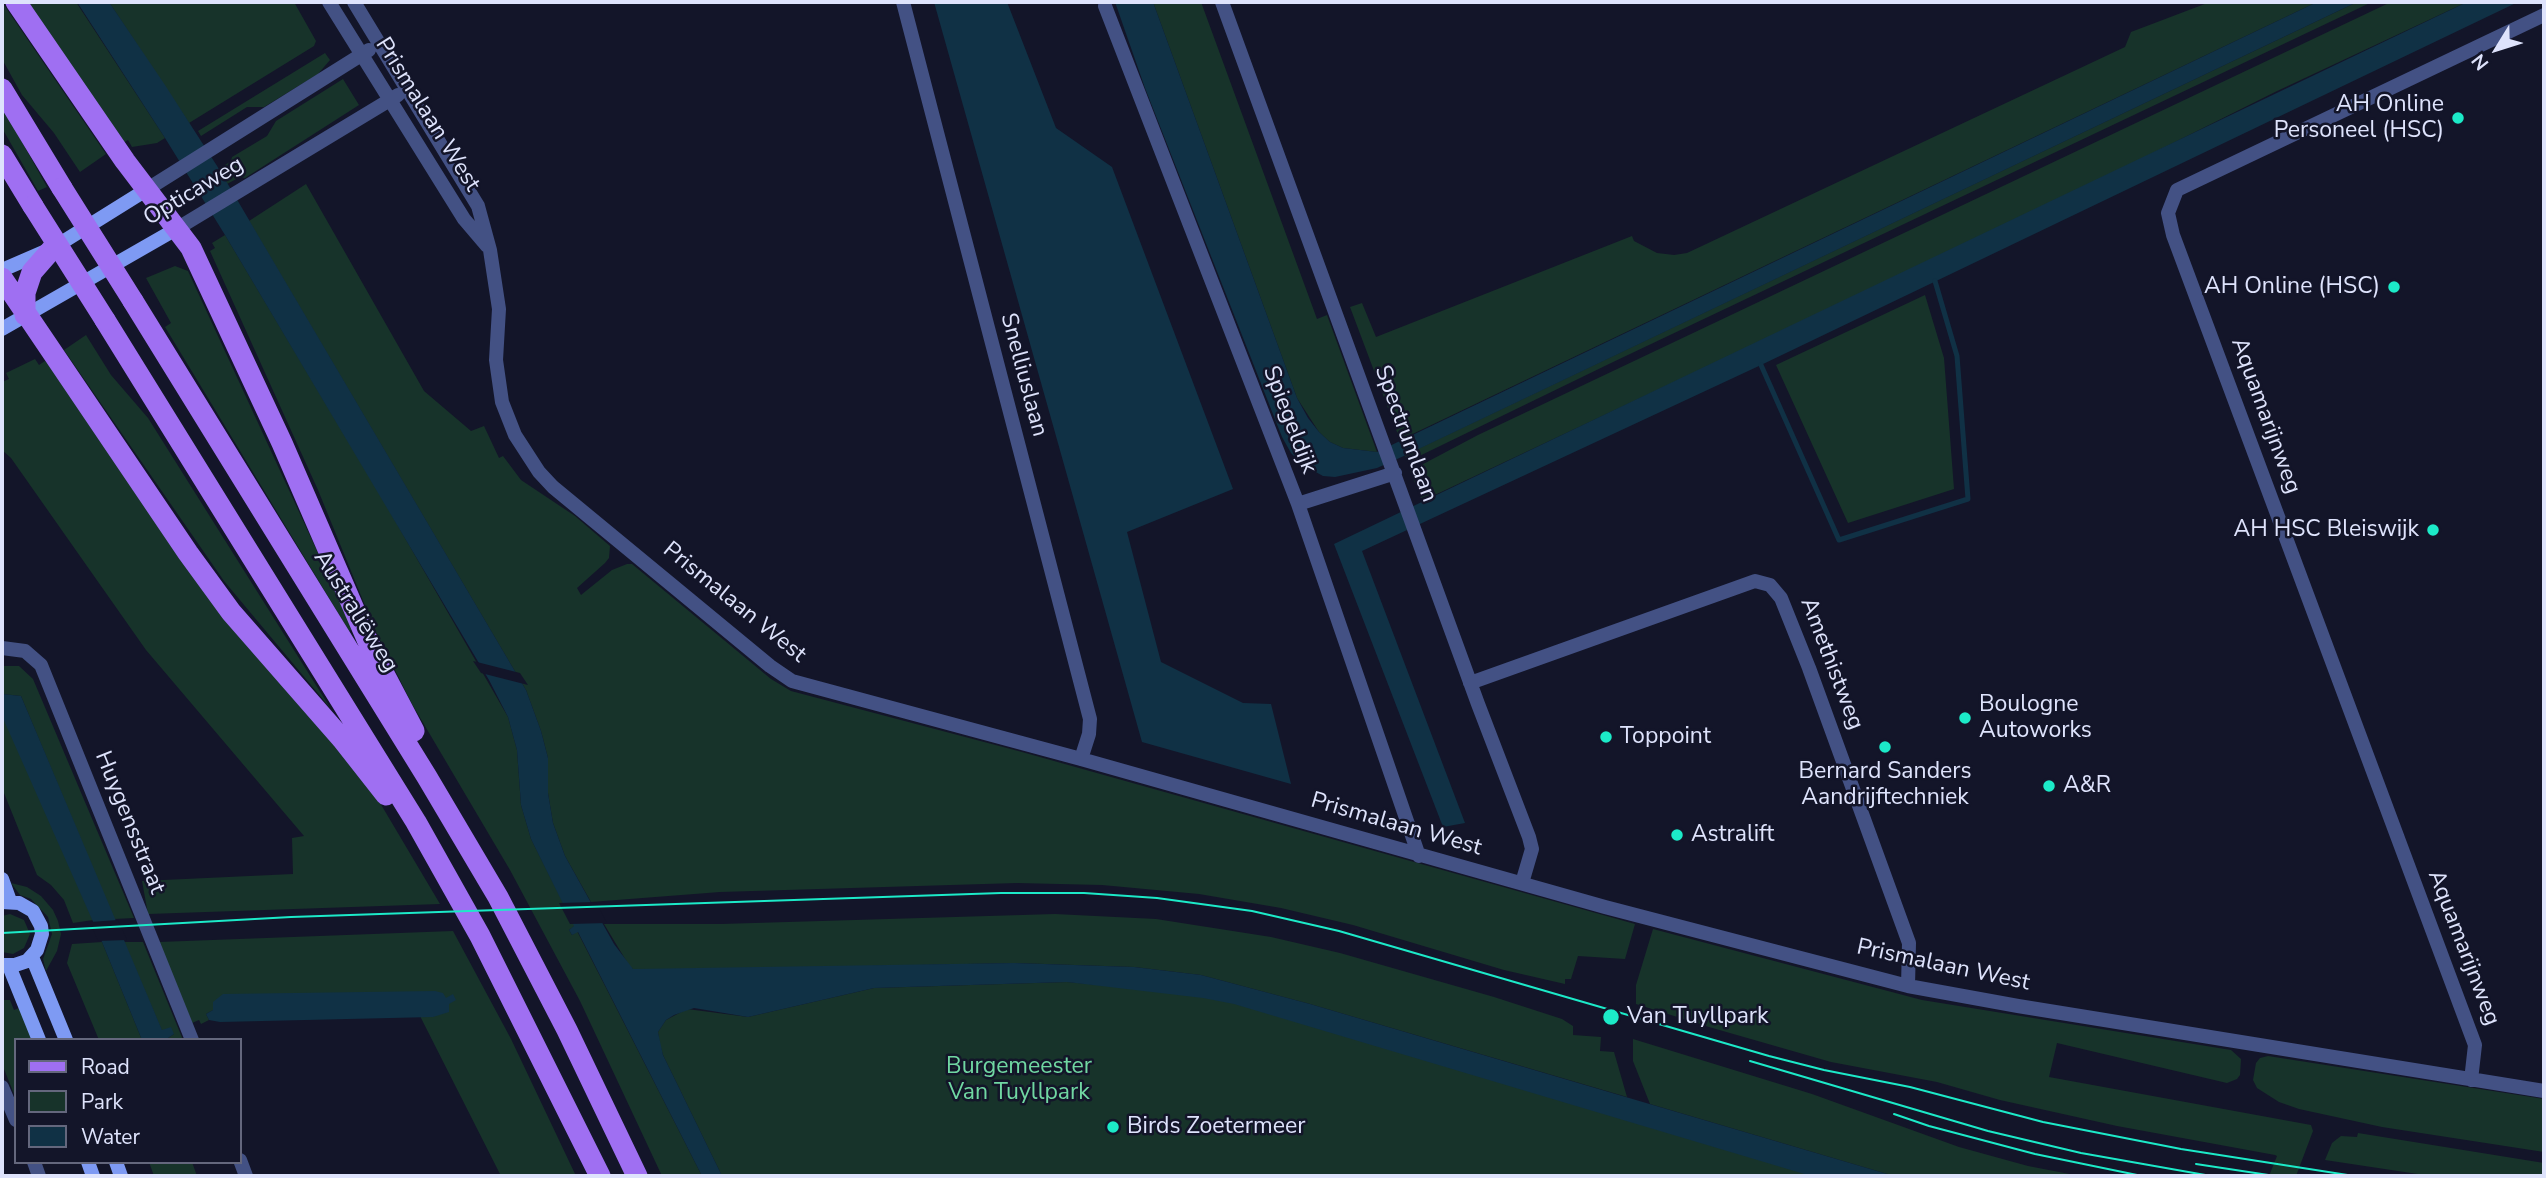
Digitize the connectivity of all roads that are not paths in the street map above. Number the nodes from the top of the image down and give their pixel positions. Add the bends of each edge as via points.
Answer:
1 (16, 2) edge
2 (329, 2) edge
3 (354, 2) edge
4 (903, 2) edge
5 (1222, 2) edge
6 (1105, 6) dead end
7 (2544, 15) edge
8 (379, 43) junction
9 (363, 54) junction
10 (2, 89) edge
11 (407, 90) junction
12 (391, 100) junction
13 (2, 155) edge
14 (146, 190) junction
15 (178, 228) junction
16 (53, 248) junction
17 (490, 250) junction
18 (2, 270) edge
19 (2, 278) edge
20 (25, 315) junction
21 (2, 328) edge
22 (1395, 473) junction
23 (1298, 505) junction
24 (2, 648) edge
25 (1471, 683) junction
26 (1081, 759) junction
27 (427, 777) junction
28 (416, 822) junction
29 (1419, 856) junction
30 (2, 879) edge
31 (1522, 883) junction
32 (6, 902) edge
33 (32, 957) junction
34 (6, 965) edge
35 (1908, 986) junction
36 (37, 1038) edge
37 (65, 1038) edge
38 (191, 1038) edge
39 (2471, 1080) junction
40 (2, 1087) edge
41 (2544, 1091) edge
42 (14, 1115) edge
43 (600, 1176) edge
44 (638, 1176) edge

1 - 14 main road
2 - 9 street, Prismalaan West
3 - 8 street, Prismalaan West
4 - 26 street, Snelliuslaan via 1090,719
5 - 22 street, Spectrumlaan
6 - 23 street, Spiegeldijk
7 - 39 street, Aquamarijnweg via 2177,190 2168,213 2476,1045
8 - 9 street, Opticaweg
8 - 11 street, Prismalaan West
9 - 12 street, Prismalaan West
9 - 14 street, Opticaweg
10 - 27 main road, Australiëweg, bridge
11 - 12 street, Opticaweg
11 - 17 street, Prismalaan West via 478,206
12 - 15 street, Opticaweg
12 - 17 street, Prismalaan West via 464,219
13 - 28 main road, bridge
14 - 15 main road
14 - 16 street, Opticaweg
15 - 20 street, Opticaweg
15 - 27 main road via 276,431 373,653 421,744
16 - 18 street, Opticaweg
16 - 20 main road via 32,272 25,293
17 - 26 street, Prismalaan West via 499,309 496,360 502,402 515,435 553,487 792,681
19 - 20 main road
20 - 21 street, Opticaweg
20 - 28 main road via 232,612 381,790
22 - 23 street
22 - 25 street, Spectrumlaan
23 - 29 street, Spiegeldijk
24 - 38 street, Huygensstraat via 25,651 41,665
25 - 31 street, Spectrumlaan via 1529,836 1532,849
25 - 35 street, Amethistweg via 1755,581 1770,585 1781,598 1809,668 1909,943
26 - 29 street, Prismalaan West
27 - 44 main road, Australiëweg via 498,897
28 - 43 main road via 480,936
29 - 31 street, Prismalaan West
30 - 32 street
31 - 35 street, Prismalaan West
32 - 33 street via 26,906 41,926 40,943
33 - 34 street
33 - 37 street
34 - 36 street
35 - 39 street, Prismalaan West
39 - 41 street, Prismalaan West
40 - 42 street

